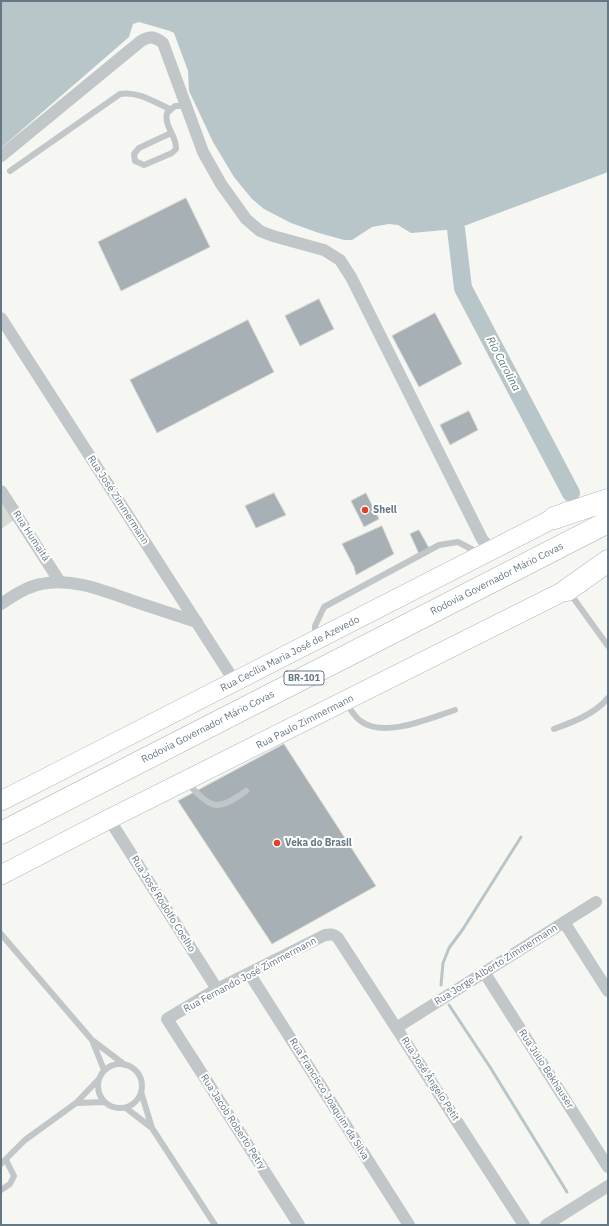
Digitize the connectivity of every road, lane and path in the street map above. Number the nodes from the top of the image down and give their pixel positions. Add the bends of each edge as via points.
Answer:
1 (186, 106) junction
2 (170, 109) junction
3 (171, 133) junction
4 (1, 156) edge
5 (10, 171) dead end
6 (1, 318) edge
7 (1, 490) edge
8 (608, 490) edge
9 (608, 500) edge
10 (554, 518) junction
11 (608, 522) edge
12 (608, 539) edge
13 (487, 552) junction
14 (608, 561) edge
15 (608, 570) edge
16 (60, 582) junction
17 (567, 590) junction
18 (1, 604) edge
19 (197, 622) junction
20 (314, 641) junction
21 (608, 646) edge
22 (235, 682) junction
23 (608, 698) edge
24 (346, 702) junction
25 (456, 710) dead end
26 (554, 729) dead end
27 (186, 782) junction
28 (246, 791) dead end
29 (1, 801) edge
30 (109, 820) junction
31 (1, 833) edge
32 (1, 850) edge
33 (1, 875) edge
34 (596, 902) dead end
35 (564, 922) junction
36 (334, 934) joint
37 (2, 937) edge
38 (484, 972) junction
39 (249, 973) junction
40 (217, 989) junction
41 (608, 991) edge
42 (167, 1019) joint
43 (396, 1028) junction
44 (92, 1040) junction
45 (125, 1064) junction
46 (104, 1070) junction
47 (98, 1080) junction
48 (141, 1092) junction
49 (104, 1102) junction
50 (76, 1103) junction
51 (126, 1108) junction
52 (152, 1128) junction
53 (3, 1162) edge
54 (608, 1167) edge
55 (608, 1186) edge
56 (1, 1190) edge
57 (215, 1225) edge
58 (299, 1225) edge
59 (409, 1225) edge
60 (524, 1225) edge
61 (546, 1225) edge

1 - 2 lane via 175,106
1 - 4 street via 163,43 155,37 148,37
1 - 13 street via 203,152 221,184 246,219 273,236 324,250 340,260 351,277
2 - 3 lane via 166,118
2 - 5 lane via 136,94 120,94
3 - 3 lane via 176,143 176,149 172,153 144,165 135,161 134,154 139,148
6 - 19 street, Rua José Zimmermann
7 - 16 street, Rua Humaitá
8 - 10 main road, Rua Cecília Maria José de Azevedo
9 - 10 highway
10 - 13 main road, Rua Cecília Maria José de Azevedo
11 - 31 highway, Rodovia Governador Mário Covas / BR-101
12 - 32 highway, Rodovia Governador Mário Covas / BR-101
13 - 20 main road, Rua Cecília Maria José de Azevedo
13 - 20 lane via 458,542 439,545 324,607 315,626
14 - 17 highway
15 - 17 main road, Rua Paulo Zimmermann
16 - 18 street via 32,587
16 - 19 street via 105,591
17 - 21 lane
17 - 24 main road, Rua Paulo Zimmermann
19 - 22 street, Rua José Zimmermann
20 - 22 main road, Rua Cecília Maria José de Azevedo
22 - 29 main road, Rua Cecília Maria José de Azevedo
23 - 26 lane via 602,705 577,720
24 - 25 lane via 354,716 362,722 371,727 384,728 406,725
24 - 27 main road, Rua Paulo Zimmermann
27 - 28 lane via 210,804 218,806 230,802
27 - 30 main road, Rua Paulo Zimmermann
30 - 33 main road, Rua Paulo Zimmermann
30 - 40 street, Rua José Rodolfo Coelho
34 - 35 street, Rua Jorge Alberto Zimmermann
35 - 38 street, Rua Jorge Alberto Zimmermann
35 - 41 street
36 - 39 street, Rua Fernando José Zimmermann via 325,935
36 - 43 street, Rua José Ângelo Petit
37 - 44 lane
38 - 43 street, Rua Jorge Alberto Zimmermann
38 - 54 street, Rua Júlio Bekhauser
39 - 40 street, Rua Fernando José Zimmermann
39 - 59 street, Rua Francisco Joaquim da Silva
40 - 42 street, Rua Fernando José Zimmermann
42 - 58 street, Rua Jacob Roberto Petry
43 - 60 street, Rua José Ângelo Petit
44 - 45 lane
44 - 46 lane
45 - 46 lane via 114,1065
45 - 48 lane via 139,1075
46 - 47 lane
47 - 49 lane via 98,1092
47 - 50 lane
48 - 51 lane via 135,1102
48 - 52 lane
49 - 50 lane
49 - 51 lane via 114,1108
50 - 53 lane via 25,1140
51 - 52 lane
52 - 57 lane
53 - 56 lane via 14,1176 10,1184
55 - 61 street

